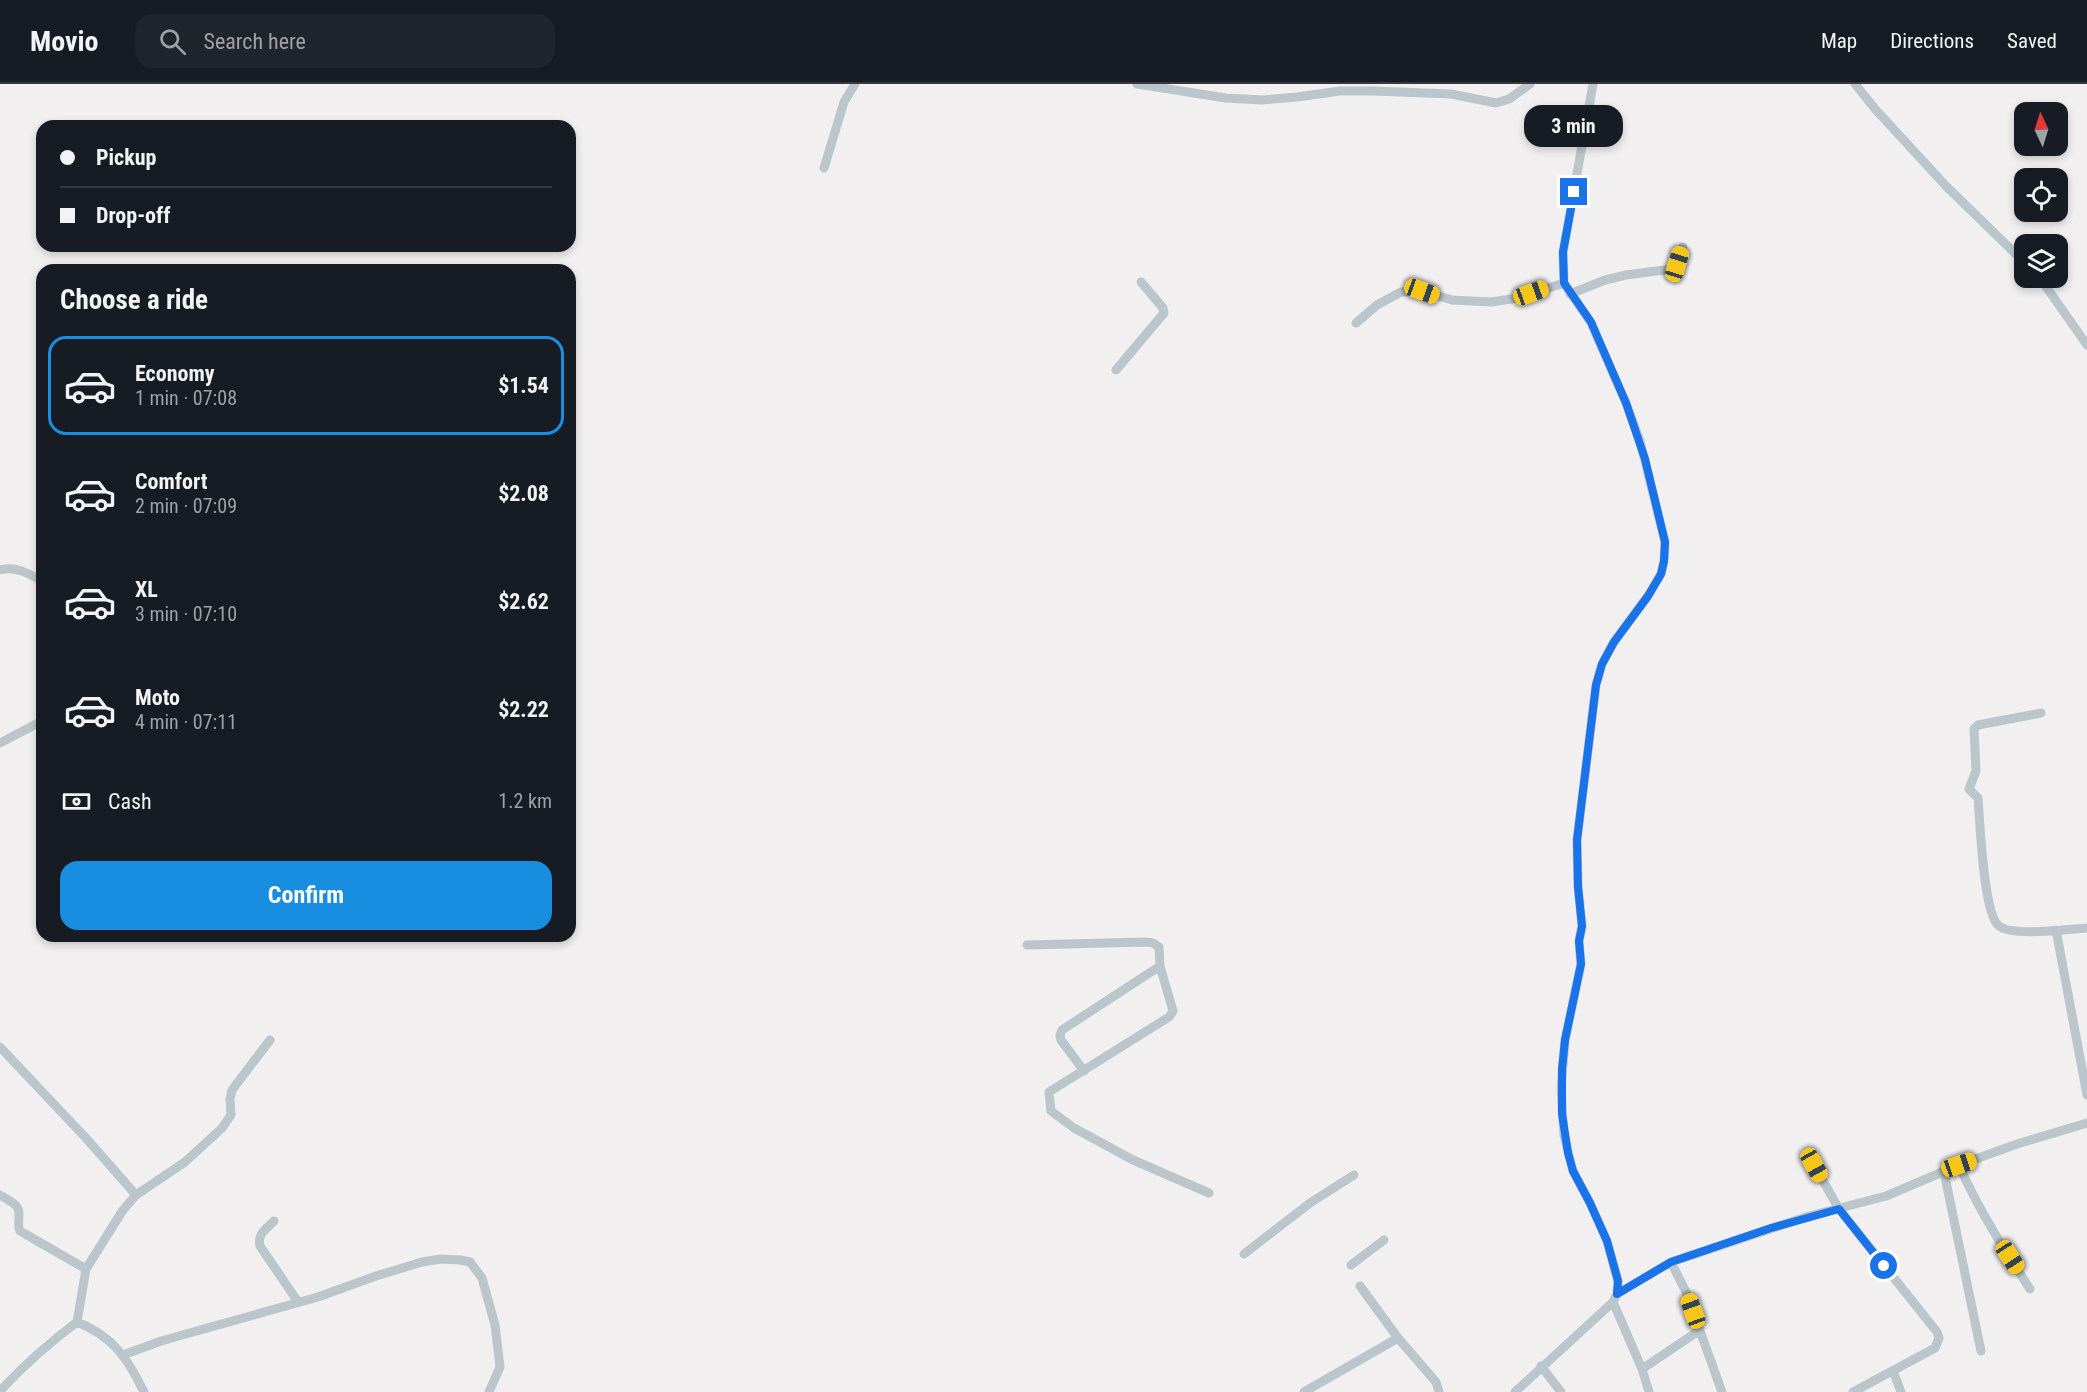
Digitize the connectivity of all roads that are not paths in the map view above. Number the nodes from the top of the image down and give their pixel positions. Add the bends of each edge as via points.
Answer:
1 (855, 84) edge
2 (1137, 84) edge
3 (1530, 84) edge
4 (1593, 84) edge
5 (1855, 84) edge
6 (824, 168) dead end
7 (1683, 247) dead end
8 (2014, 251) edge
9 (1142, 282) dead end
10 (1564, 283) junction
11 (2047, 288) edge
12 (1570, 294) junction
13 (1356, 322) dead end
14 (2087, 345) edge
15 (1116, 370) dead end
16 (0, 570) edge
17 (36, 578) edge
18 (2041, 712) dead end
19 (36, 724) edge
20 (0, 743) edge
21 (2087, 928) edge
22 (2056, 930) junction
23 (1027, 945) dead end
24 (1160, 966) junction
25 (270, 1040) dead end
26 (0, 1047) edge
27 (1084, 1071) junction
28 (2087, 1095) edge
29 (2087, 1123) edge
30 (1814, 1165) dead end
31 (1959, 1165) junction
32 (1944, 1172) junction
33 (1354, 1175) dead end
34 (1209, 1193) dead end
35 (0, 1195) edge
36 (136, 1195) junction
37 (1839, 1209) junction
38 (274, 1221) dead end
39 (1384, 1240) dead end
40 (1244, 1254) dead end
41 (1671, 1262) junction
42 (1352, 1265) dead end
43 (86, 1269) junction
44 (1360, 1286) dead end
45 (2030, 1289) dead end
46 (1615, 1298) junction
47 (298, 1302) junction
48 (77, 1322) junction
49 (1700, 1330) junction
50 (1398, 1338) junction
51 (1981, 1351) dead end
52 (123, 1354) junction
53 (1541, 1366) junction
54 (1642, 1369) junction
55 (1893, 1371) junction
56 (0, 1391) edge
57 (144, 1392) edge
58 (489, 1392) edge
59 (1304, 1392) edge
60 (1439, 1392) edge
61 (1515, 1392) edge
62 (1561, 1392) edge
63 (1649, 1392) edge
64 (1722, 1392) edge
65 (1853, 1392) edge
66 (1901, 1392) edge

1 - 6 street via 844,102
2 - 3 street via 1262,100 1373,91 1451,94 1496,103
4 - 10 street via 1563,252
5 - 8 street via 1946,186
7 - 12 street via 1672,269 1605,280
9 - 15 street via 1164,313
10 - 12 street
10 - 13 street via 1491,303 1452,300 1422,291 1401,292
11 - 14 street
12 - 46 street via 1591,322 1626,403 1643,450 1665,542 1661,574 1602,664 1577,840 1581,964 1565,1040 1562,1114 1573,1171 1607,1241 1618,1281
16 - 17 street via 24,571
18 - 22 street via 1975,726 1977,771 1969,789 1978,798 1985,883 1994,920 2014,931
19 - 20 street
21 - 22 street
22 - 28 street
23 - 24 street via 1153,943 1159,947
24 - 27 street via 1173,1011 1169,1017
24 - 27 street via 1062,1030 1061,1040
25 - 36 street via 232,1090 231,1115 222,1128 185,1162
26 - 36 street
27 - 34 street via 1048,1092 1051,1111 1133,1160
29 - 31 street
30 - 37 street
31 - 32 street
31 - 45 street
32 - 37 street via 1887,1196
32 - 51 street
33 - 40 street
35 - 43 street via 17,1207 20,1231
36 - 43 street
37 - 41 street
37 - 55 street via 1937,1332 1935,1348
38 - 47 street via 258,1239
39 - 42 street
41 - 46 street
41 - 49 street
43 - 48 street
44 - 50 street
46 - 53 street
46 - 54 street
47 - 52 street
47 - 58 street via 422,1262 470,1262 482,1278 500,1357
48 - 52 street via 102,1335
48 - 56 street via 20,1369
49 - 54 street
49 - 64 street
50 - 59 street
50 - 60 street via 1428,1370
52 - 57 street
53 - 61 street
53 - 62 street
54 - 63 street
55 - 65 street
55 - 66 street

